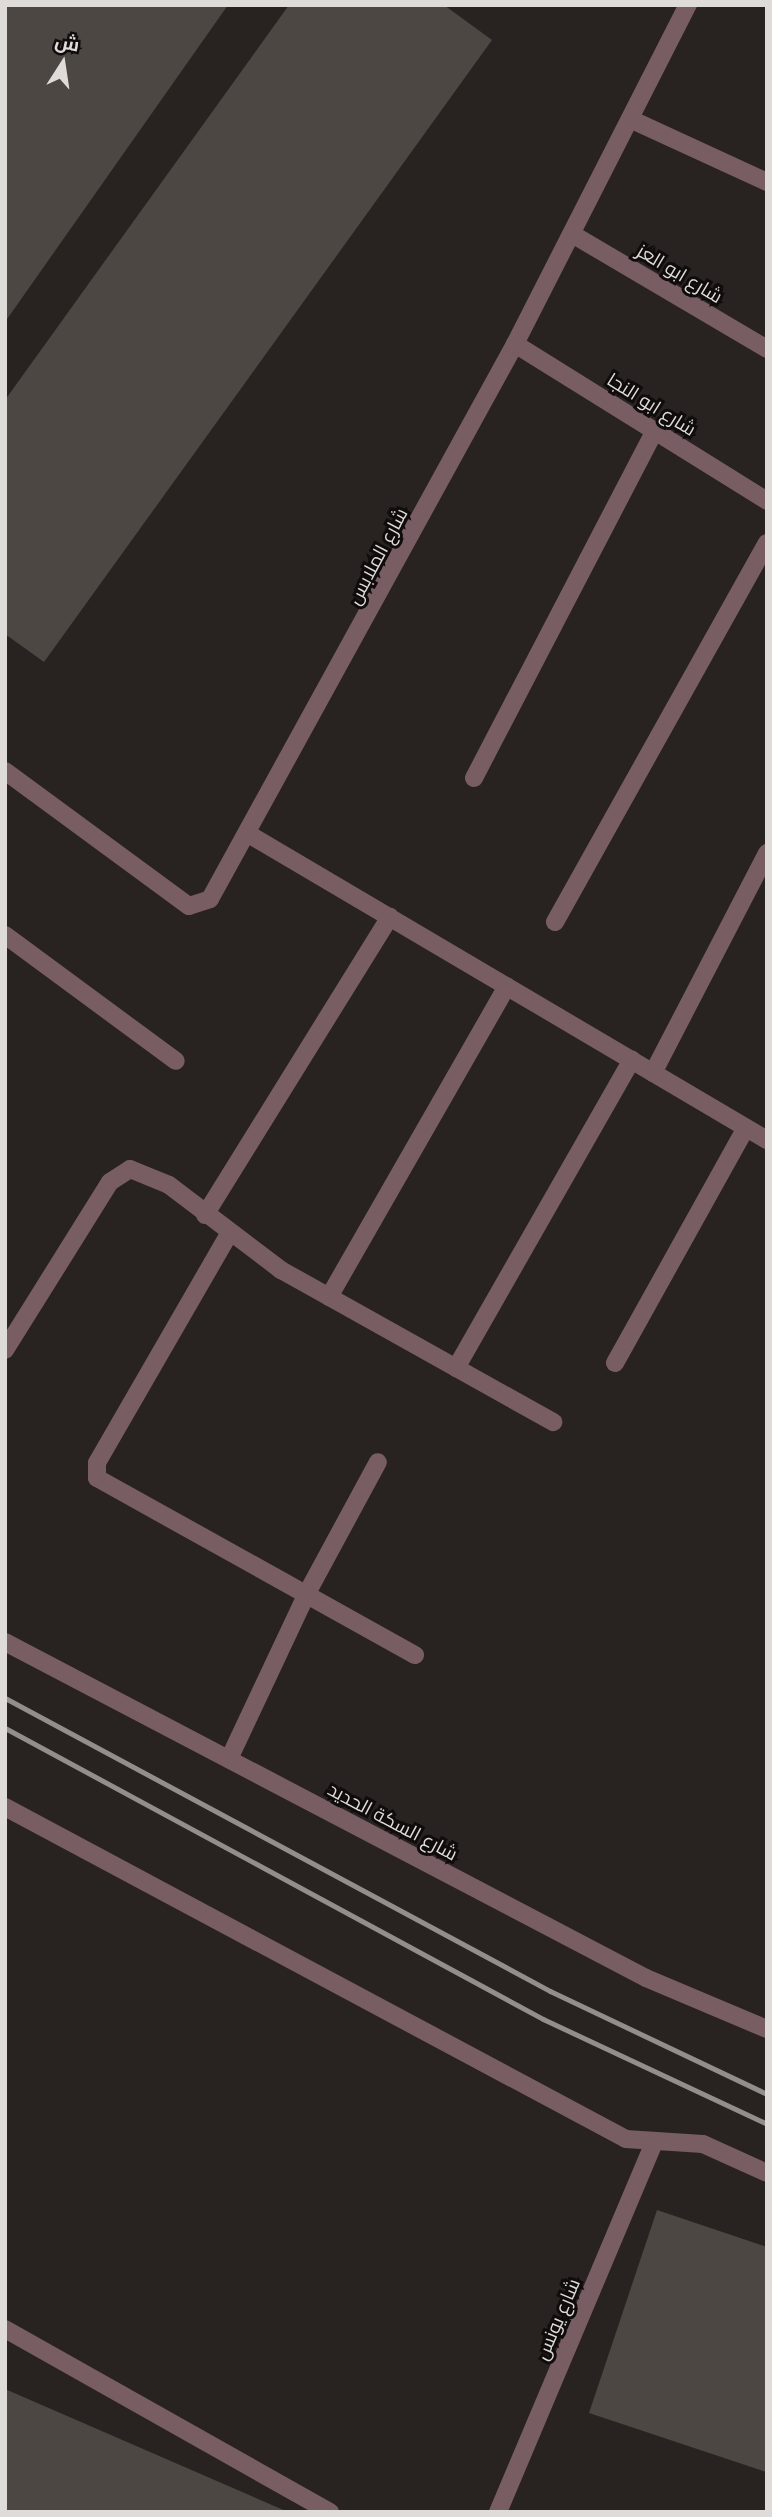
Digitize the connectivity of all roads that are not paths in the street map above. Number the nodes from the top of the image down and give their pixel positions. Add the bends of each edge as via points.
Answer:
1 (688, 5) edge
2 (630, 119) junction
3 (767, 182) edge
4 (572, 234) junction
5 (516, 344) junction
6 (767, 349) edge
7 (656, 431) junction
8 (767, 500) edge
9 (767, 543) edge
10 (5, 771) edge
11 (474, 778) dead end
12 (250, 835) junction
13 (767, 853) edge
14 (390, 918) junction
15 (555, 922) dead end
16 (5, 935) edge
17 (507, 986) junction
18 (632, 1060) junction
19 (176, 1061) dead end
20 (653, 1073) junction
21 (746, 1128) junction
22 (767, 1140) edge
23 (205, 1215) junction
24 (229, 1234) junction
25 (329, 1297) junction
26 (5, 1350) edge
27 (615, 1363) dead end
28 (456, 1368) junction
29 (554, 1422) dead end
30 (377, 1462) dead end
31 (306, 1595) junction
32 (5, 1642) edge
33 (415, 1655) dead end
34 (229, 1759) junction
35 (5, 1807) edge
36 (767, 2029) edge
37 (654, 2143) junction
38 (767, 2173) edge
39 (5, 2329) edge
40 (330, 2512) edge
41 (498, 2512) edge

1 - 2 street, شارع الملابس
2 - 3 street
2 - 4 street, شارع الملابس
4 - 5 street, شارع الملابس
4 - 6 street, شارع ابو العز
5 - 7 street, شارع ابو النجا
5 - 12 street, شارع الملابس
7 - 8 street, شارع ابو النجا
7 - 11 street
9 - 15 street
10 - 12 street, شارع الملابس via 189,906 210,899
12 - 14 street
13 - 20 street
14 - 17 street
14 - 23 street
16 - 19 street
17 - 18 street
17 - 25 street
18 - 20 street
18 - 28 street
20 - 21 street
21 - 22 street
21 - 27 street
23 - 24 street
23 - 26 street via 140,1171 116,1176
24 - 25 street
24 - 31 street via 97,1463 97,1478
25 - 28 street
28 - 29 street
30 - 31 street
31 - 33 street
31 - 34 street
32 - 34 street, شارع السكة الحديد
34 - 36 street, شارع السكة الحديد via 646,1978
35 - 37 street via 626,2139
37 - 38 street via 703,2144
37 - 41 street, شارع يونس
39 - 40 street

